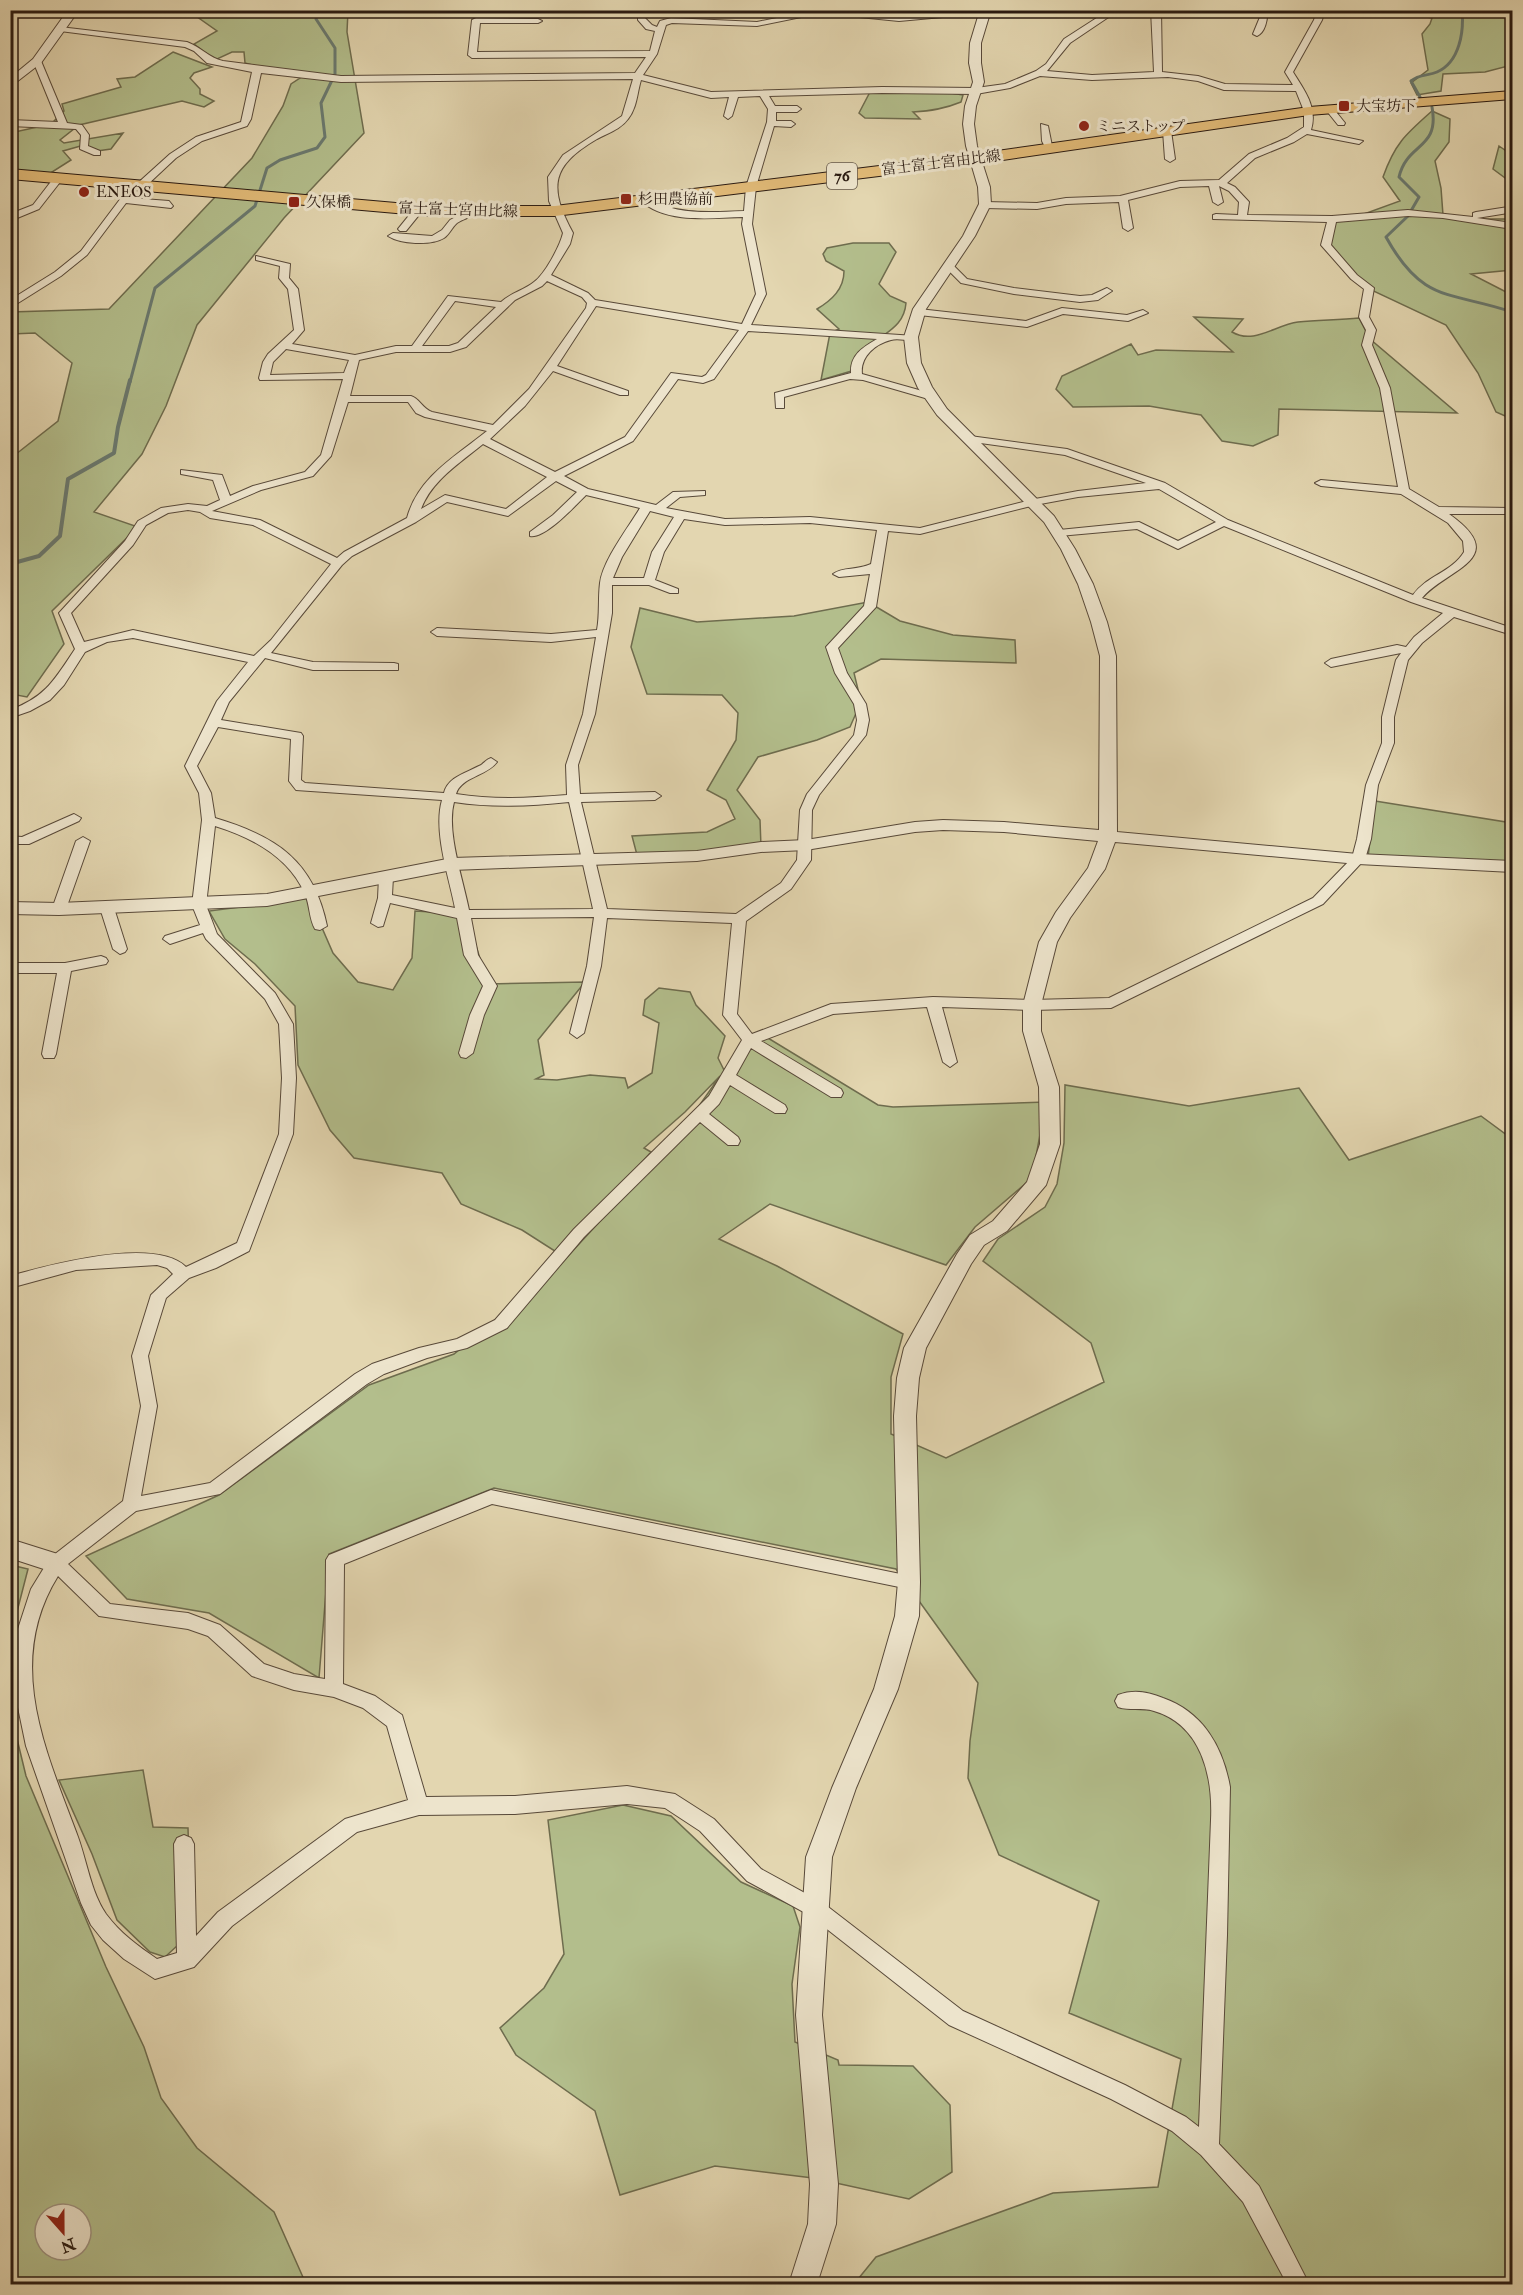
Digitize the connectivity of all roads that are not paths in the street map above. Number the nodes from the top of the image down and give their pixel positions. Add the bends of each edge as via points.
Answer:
1 (642, 10) edge
2 (1115, 10) edge
3 (1155, 10) edge
4 (1263, 10) edge
5 (1321, 10) edge
6 (73, 11) edge
7 (986, 11) edge
8 (538, 21) dead end
9 (60, 29) junction
10 (659, 30) junction
11 (1257, 34) dead end
12 (653, 54) junction
13 (490, 55) junction
14 (37, 61) junction
15 (257, 70) junction
16 (1039, 73) junction
17 (1158, 75) junction
18 (490, 76) junction
19 (637, 76) junction
20 (10, 84) edge
21 (1300, 88) junction
22 (882, 90) junction
23 (976, 92) junction
24 (763, 94) junction
25 (734, 95) junction
26 (1512, 95) edge
27 (867, 103) dead end
28 (772, 109) junction
29 (797, 109) dead end
30 (1330, 110) junction
31 (1309, 111) junction
32 (728, 116) dead end
33 (10, 123) edge
34 (771, 123) junction
35 (1341, 123) dead end
36 (63, 124) junction
37 (791, 124) dead end
38 (1044, 126) dead end
39 (1167, 131) junction
40 (1305, 131) junction
41 (1359, 141) dead end
42 (1050, 149) junction
43 (97, 153) dead end
44 (976, 159) junction
45 (1170, 159) dead end
46 (10, 174) edge
47 (59, 177) junction
48 (1217, 183) junction
49 (136, 186) junction
50 (751, 187) junction
51 (172, 195) dead end
52 (1123, 199) junction
53 (123, 200) junction
54 (645, 200) junction
55 (1218, 202) dead end
56 (985, 205) junction
57 (168, 206) dead end
58 (418, 210) junction
59 (1508, 210) dead end
60 (555, 211) junction
61 (468, 213) junction
62 (748, 214) junction
63 (1216, 217) dead end
64 (1242, 217) junction
65 (10, 218) edge
66 (1456, 218) junction
67 (1332, 219) junction
68 (1512, 226) edge
69 (1128, 228) dead end
70 (403, 229) dead end
71 (393, 236) dead end
72 (259, 258) dead end
73 (948, 265) junction
74 (545, 276) junction
75 (1107, 291) dead end
76 (592, 302) junction
77 (10, 305) edge
78 (503, 305) junction
79 (919, 312) junction
80 (1143, 313) dead end
81 (745, 328) junction
82 (890, 337) junction
83 (911, 338) junction
84 (286, 345) junction
85 (415, 349) junction
86 (355, 358) junction
87 (549, 367) junction
88 (348, 376) junction
89 (857, 376) junction
90 (624, 393) dead end
91 (929, 396) junction
92 (344, 399) junction
93 (780, 406) dead end
94 (495, 429) junction
95 (970, 439) junction
96 (483, 440) junction
97 (185, 472) dead end
98 (554, 477) junction
99 (1321, 483) dead end
100 (1161, 485) junction
101 (584, 491) junction
102 (1404, 491) junction
103 (701, 494) dead end
104 (226, 501) junction
105 (1035, 502) junction
106 (652, 507) junction
107 (208, 509) junction
108 (1435, 510) junction
109 (1512, 511) edge
110 (681, 515) junction
111 (412, 520) junction
112 (1224, 522) junction
113 (883, 528) junction
114 (1059, 533) junction
115 (534, 534) dead end
116 (338, 563) junction
117 (878, 566) junction
118 (839, 574) dead end
119 (606, 581) junction
120 (649, 582) junction
121 (674, 591) dead end
122 (1415, 600) junction
123 (1451, 614) junction
124 (437, 632) dead end
125 (1512, 632) edge
126 (602, 633) junction
127 (81, 649) junction
128 (1409, 651) junction
129 (259, 657) junction
130 (1331, 663) dead end
131 (394, 667) dead end
132 (10, 714) edge
133 (214, 723) junction
134 (491, 762) dead end
135 (655, 796) dead end
136 (450, 797) junction
137 (574, 798) junction
138 (74, 818) dead end
139 (209, 820) junction
140 (1108, 838) junction
141 (10, 840) edge
142 (83, 841) dead end
143 (806, 844) junction
144 (1358, 859) junction
145 (590, 861) junction
146 (452, 864) junction
147 (1512, 867) edge
148 (386, 877) junction
149 (312, 893) junction
150 (385, 898) junction
151 (200, 904) junction
152 (10, 908) edge
153 (107, 908) junction
154 (59, 909) junction
155 (601, 913) junction
156 (461, 914) junction
157 (738, 919) junction
158 (378, 923) dead end
159 (320, 926) dead end
160 (208, 927) junction
161 (170, 939) dead end
162 (120, 949) dead end
163 (101, 961) dead end
164 (10, 968) edge
165 (64, 968) junction
166 (933, 1002) junction
167 (1032, 1005) junction
168 (578, 1034) dead end
169 (749, 1040) junction
170 (466, 1053) dead end
171 (49, 1054) dead end
172 (950, 1062) dead end
173 (728, 1076) junction
174 (836, 1092) dead end
175 (780, 1109) dead end
176 (700, 1114) junction
177 (733, 1142) dead end
178 (183, 1274) junction
179 (10, 1282) edge
180 (131, 1505) junction
181 (10, 1548) edge
182 (56, 1563) junction
183 (909, 1582) junction
184 (17, 1645) edge
185 (334, 1689) junction
186 (1124, 1701) dead end
187 (419, 1806) junction
188 (184, 1844) dead end
189 (816, 1909) junction
190 (187, 1960) junction
191 (1208, 2148) junction
192 (802, 2284) edge
193 (1298, 2284) edge

1 - 10 street via 645,23
2 - 16 street via 1067,41
3 - 17 street
4 - 11 street
5 - 21 street via 1289,72
6 - 9 street
7 - 10 street via 899,19 811,13 757,24 671,20
7 - 23 street via 974,48 979,83
8 - 13 street via 476,20 472,55
9 - 14 street
9 - 15 street via 187,45 210,61
10 - 12 street via 658,48
12 - 13 street
12 - 19 street
13 - 18 street
14 - 20 street
14 - 36 street
15 - 18 street via 340,79
15 - 49 street via 244,124 199,139
16 - 17 street
16 - 23 street via 1007,86
17 - 21 street via 1213,81 1224,87
18 - 19 street
19 - 25 street
19 - 60 street via 623,120 558,164 550,184
21 - 31 street
22 - 23 street
22 - 24 street
22 - 27 street via 868,96
23 - 44 street via 969,118
24 - 25 street
24 - 28 street
25 - 32 street
26 - 30 main road, 富士富士宮由比線 / 76
28 - 29 street
28 - 34 street
30 - 31 main road, 富士富士宮由比線 / 76
30 - 35 street
31 - 39 main road, 富士富士宮由比線 / 76
31 - 40 street
33 - 36 street
34 - 37 street
34 - 50 street via 769,143
36 - 43 street via 79,127 85,135 83,147
38 - 42 street
39 - 42 main road, 富士富士宮由比線 / 76
39 - 45 street
40 - 41 street via 1324,139
40 - 48 street via 1257,153
42 - 44 main road, 富士富士宮由比線 / 76
44 - 50 main road, 富士富士宮由比線 / 76
44 - 56 street
46 - 47 main road, 富士富士宮由比線 / 76
47 - 49 main road, 富士富士宮由比線 / 76
47 - 65 street via 36,207
48 - 52 street via 1180,183
48 - 55 street
48 - 64 street via 1232,189 1244,202
49 - 51 street
49 - 53 street
49 - 58 main road, 富士富士宮由比線 / 76
50 - 54 main road, 富士富士宮由比線 / 76
50 - 62 street
52 - 56 street via 1037,206
52 - 69 street
53 - 57 street
53 - 77 street via 74,263
54 - 60 main road, 富士富士宮由比線 / 76
54 - 62 street via 652,206 679,212
56 - 73 street via 972,232
58 - 61 main road, 富士富士宮由比線 / 76
58 - 70 street
59 - 66 street
60 - 61 main road, 富士富士宮由比線 / 76
60 - 74 street via 568,233
61 - 71 street via 440,237
62 - 81 street via 761,294
63 - 64 street
64 - 67 street
66 - 67 street via 1413,214
66 - 68 street
67 - 102 street via 1326,244 1354,277 1369,288 1364,317 1371,330 1366,345 1385,388
72 - 84 street via 285,264 284,278 293,289 299,330
73 - 75 street via 964,281 1014,291 1080,299 1094,298
73 - 79 street
74 - 76 street
74 - 78 street via 539,284
76 - 81 street
76 - 87 street
78 - 85 street via 462,345
78 - 85 street via 452,298
79 - 80 street via 1027,324 1062,311 1128,318
79 - 83 street
81 - 82 street
81 - 98 street via 710,377 703,380 675,375 629,439
82 - 83 street
82 - 89 street via 856,358
83 - 91 street via 912,357
84 - 86 street
84 - 88 street via 270,357 264,378
85 - 86 street
86 - 88 street
87 - 90 street
87 - 94 street via 532,392
88 - 92 street
89 - 91 street
89 - 93 street via 779,395
91 - 95 street
92 - 94 street via 411,399 429,415
92 - 104 street via 326,456 309,474
94 - 96 street
95 - 100 street via 1067,452
95 - 105 street
96 - 98 street
96 - 111 street via 461,454 435,479 417,504
97 - 104 street via 219,477
98 - 101 street
98 - 111 street via 508,513 445,498
99 - 102 street
100 - 105 street
100 - 112 street
101 - 106 street
101 - 115 street
102 - 108 street
103 - 106 street via 676,494
104 - 107 street
105 - 113 street via 920,531
105 - 114 street
106 - 110 street
106 - 119 street via 616,557
107 - 116 street via 205,511 210,515 256,522
107 - 127 street via 165,510 142,523 129,543 65,613
108 - 109 street
108 - 122 street via 1468,535 1471,544 1465,562 1428,585
110 - 113 street via 725,522 810,520
110 - 120 street via 658,552
111 - 116 street
112 - 114 street via 1178,546 1139,525
112 - 122 street
113 - 117 street
114 - 140 street via 1083,581 1104,634 1108,656
116 - 129 street via 275,643
117 - 118 street via 863,573
117 - 143 street via 870,607 832,647 841,674 860,704 860,735 813,794 806,810
119 - 120 street
119 - 126 street
120 - 121 street
122 - 123 street
123 - 125 street
123 - 128 street
124 - 126 street via 551,638
126 - 137 street via 589,714 572,765
127 - 129 street via 114,635 133,634
127 - 132 street via 49,696
128 - 130 street via 1397,649
128 - 144 street via 1395,683 1388,717 1388,743 1372,785
129 - 131 street via 313,666
129 - 133 street via 223,701
133 - 136 street via 297,736 295,782 301,787
133 - 139 street via 191,766 206,793
134 - 136 street via 452,787
135 - 137 street
136 - 137 street via 483,802
136 - 146 street via 445,812
137 - 145 street
138 - 141 street via 24,841
139 - 149 street via 268,843 300,873
139 - 151 street
140 - 143 street via 944,825
140 - 144 street
140 - 167 street via 1096,868 1048,942
142 - 154 street
143 - 145 street via 698,856
143 - 157 street via 804,860 786,886
144 - 147 street
144 - 167 street via 1318,901 1111,1003
145 - 146 street
145 - 155 street
146 - 148 street
146 - 156 street
148 - 149 street
148 - 150 street
149 - 151 street
149 - 159 street
150 - 156 street
150 - 158 street
151 - 153 street
151 - 160 street
152 - 154 street
153 - 154 street
153 - 162 street
155 - 156 street
155 - 157 street
155 - 168 street via 594,966
156 - 170 street via 471,955 490,986
157 - 169 street via 730,1015
160 - 161 street
160 - 178 street via 211,936 270,996 286,1024 286,1134 243,1247
163 - 165 street
164 - 165 street
165 - 171 street
166 - 167 street
166 - 169 street via 831,1009
166 - 172 street
167 - 183 street via 1032,1031 1049,1086 1050,1144 1036,1185 1000,1226 977,1240 915,1348 906,1392
169 - 173 street
169 - 174 street
173 - 175 street
173 - 176 street
176 - 177 street
176 - 180 street via 579,1233 501,1324 461,1344 378,1369 214,1489
178 - 179 street via 173,1264 157,1259 76,1263
178 - 180 street via 159,1295 140,1356 149,1406
180 - 182 street
181 - 182 street
182 - 184 street via 40,1589
182 - 185 street via 105,1611 197,1624 214,1630 258,1670
183 - 185 street via 491,1497 335,1560
183 - 189 street via 907,1616 886,1689 819,1857
184 - 190 street via 21,1688 32,1734 96,1916 116,1942 155,1969
185 - 187 street via 369,1702 394,1721
186 - 191 street via 1135,1698 1158,1703 1189,1720 1209,1745 1220,1780
187 - 189 street via 514,1804 627,1795 668,1800 707,1825 754,1875
187 - 190 street via 352,1825 225,1919
188 - 190 street
189 - 191 street via 956,2018 1118,2092 1179,2124
189 - 192 street via 809,2015 824,2184 822,2224
191 - 193 street via 1251,2194

